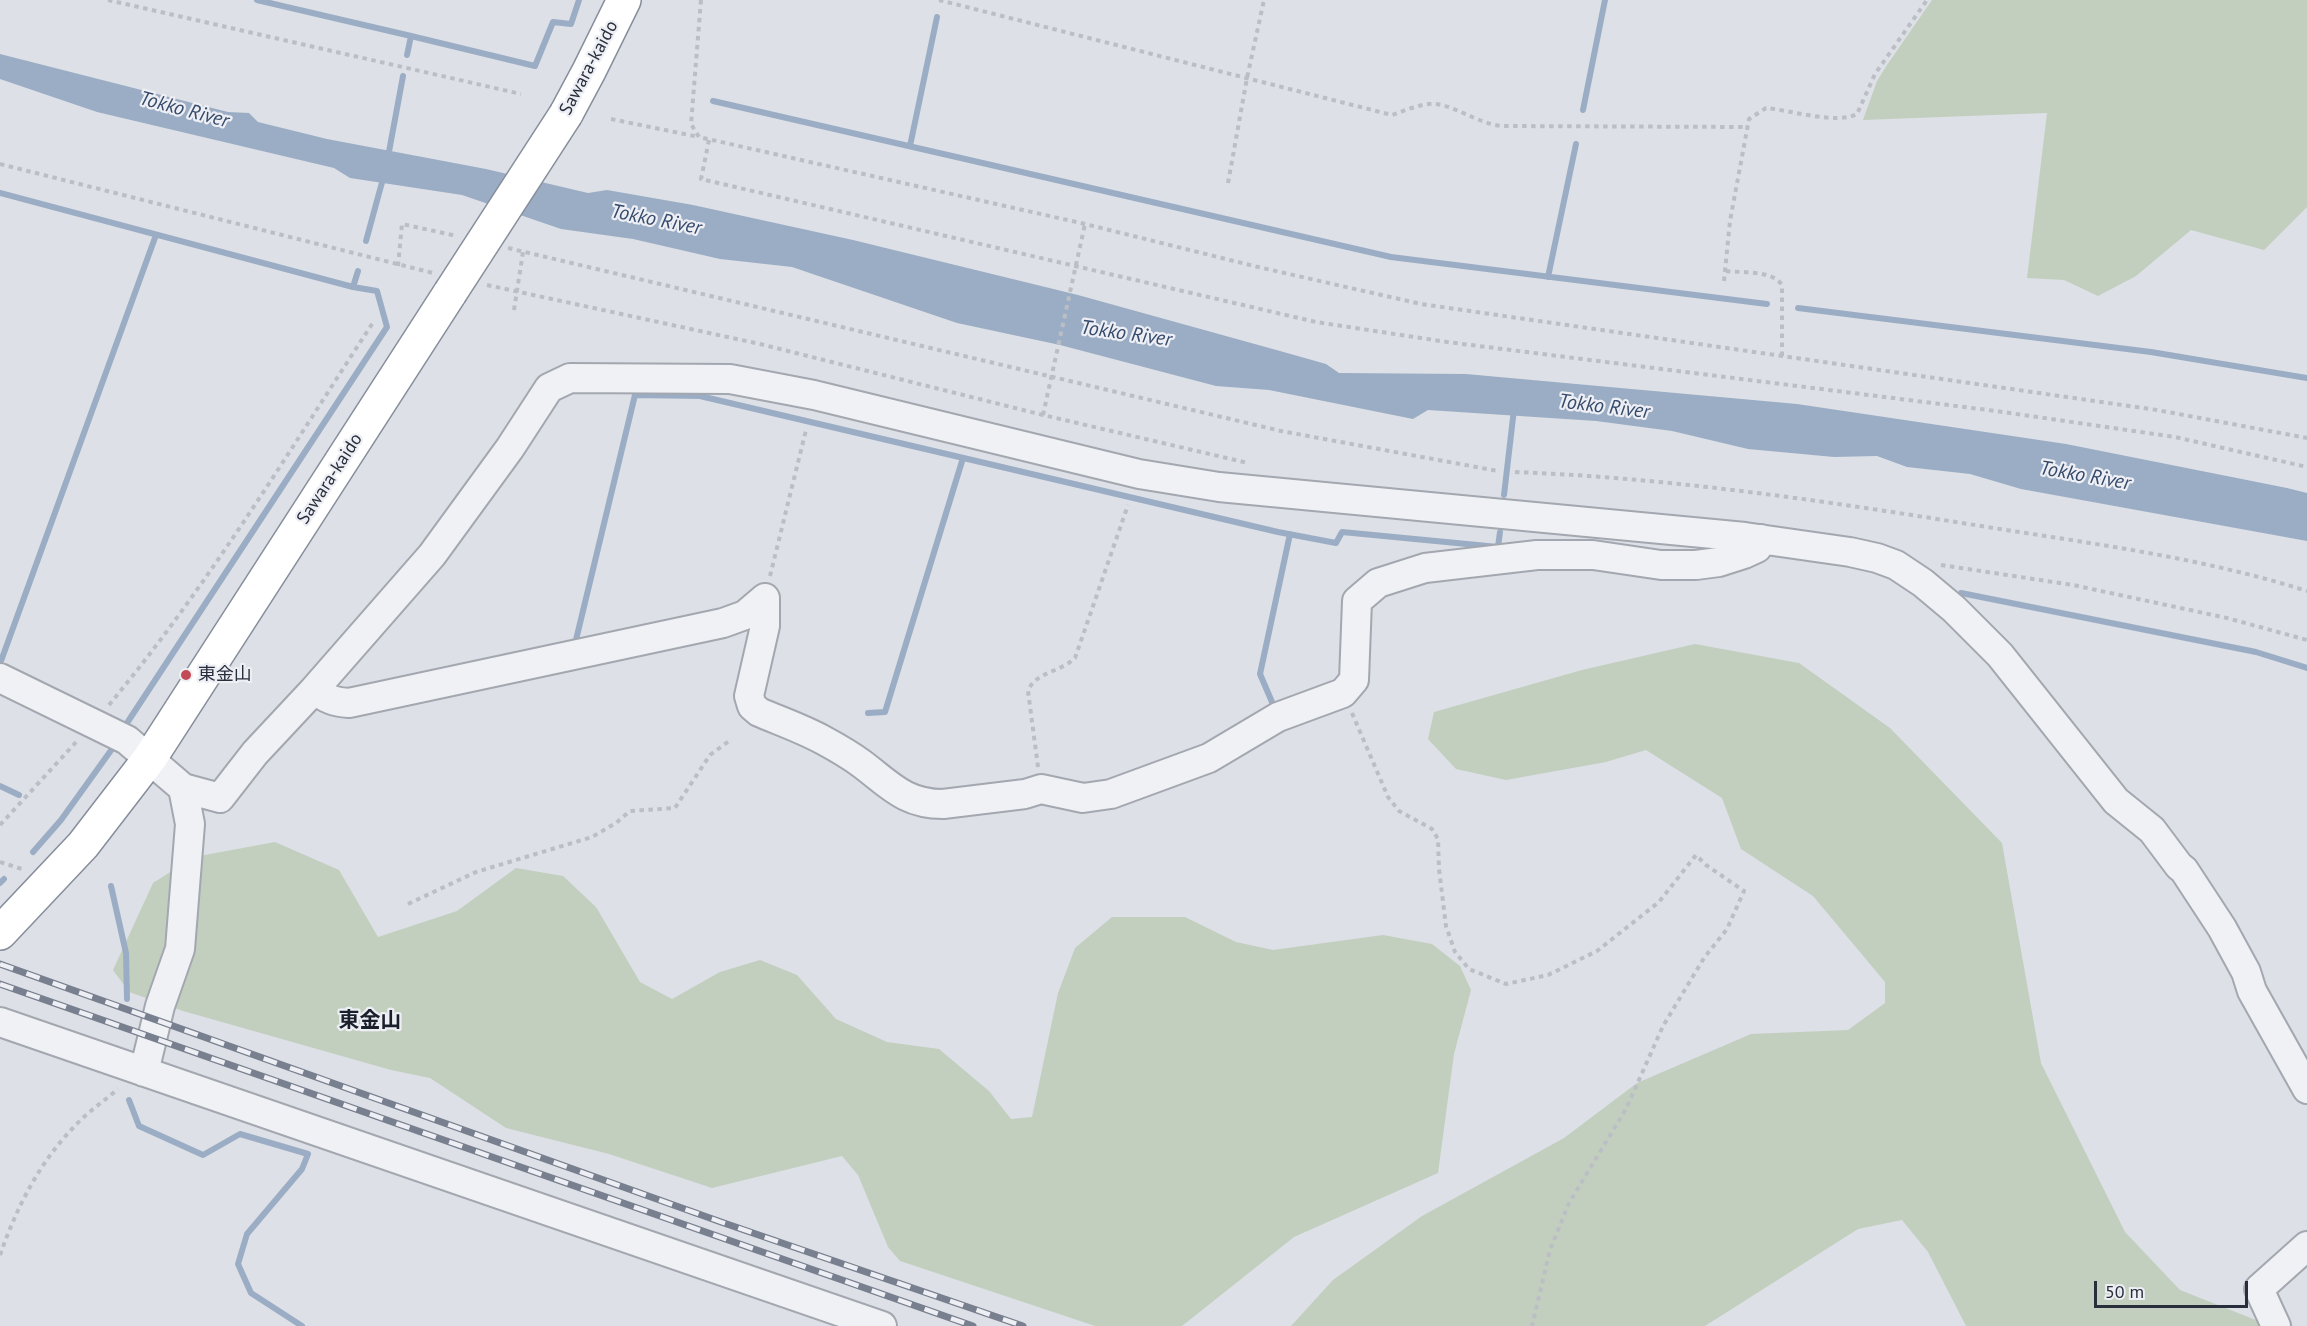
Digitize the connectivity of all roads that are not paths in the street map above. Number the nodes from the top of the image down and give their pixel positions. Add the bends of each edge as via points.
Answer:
1 (624, 0) edge
2 (1761, 539) junction
3 (0, 678) edge
4 (315, 689) junction
5 (150, 758) junction
6 (183, 788) junction
7 (0, 933) edge
8 (0, 1022) edge
9 (144, 1072) junction
10 (2307, 1089) edge
11 (2307, 1246) edge
12 (882, 1326) edge
13 (2276, 1326) edge

1 - 5 highway, Sawara-kaido, bridge via 566,114 445,284
2 - 4 street via 1219,487 1139,474 826,398 730,379 570,378 549,388 432,555
2 - 4 street via 1757,548 1744,554 1695,566 1593,555 1537,555 1425,568 1378,583 1357,602 1354,680 1343,693 1278,717 1209,758 1111,794 1083,798 1041,789 943,804 915,801 821,739 759,712 749,696 765,627 765,598 746,615 723,623 349,703 336,702
2 - 10 street via 1877,558 1896,565 1954,609 2000,656 2115,801 2152,830 2184,870 2227,937 2252,991
3 - 5 street via 128,740
4 - 6 street via 255,753 220,798
5 - 6 street
5 - 7 highway, Sawara-kaido via 83,845
6 - 9 street via 190,824 180,949 160,1006
8 - 9 street
9 - 12 street
11 - 13 street via 2259,1289

